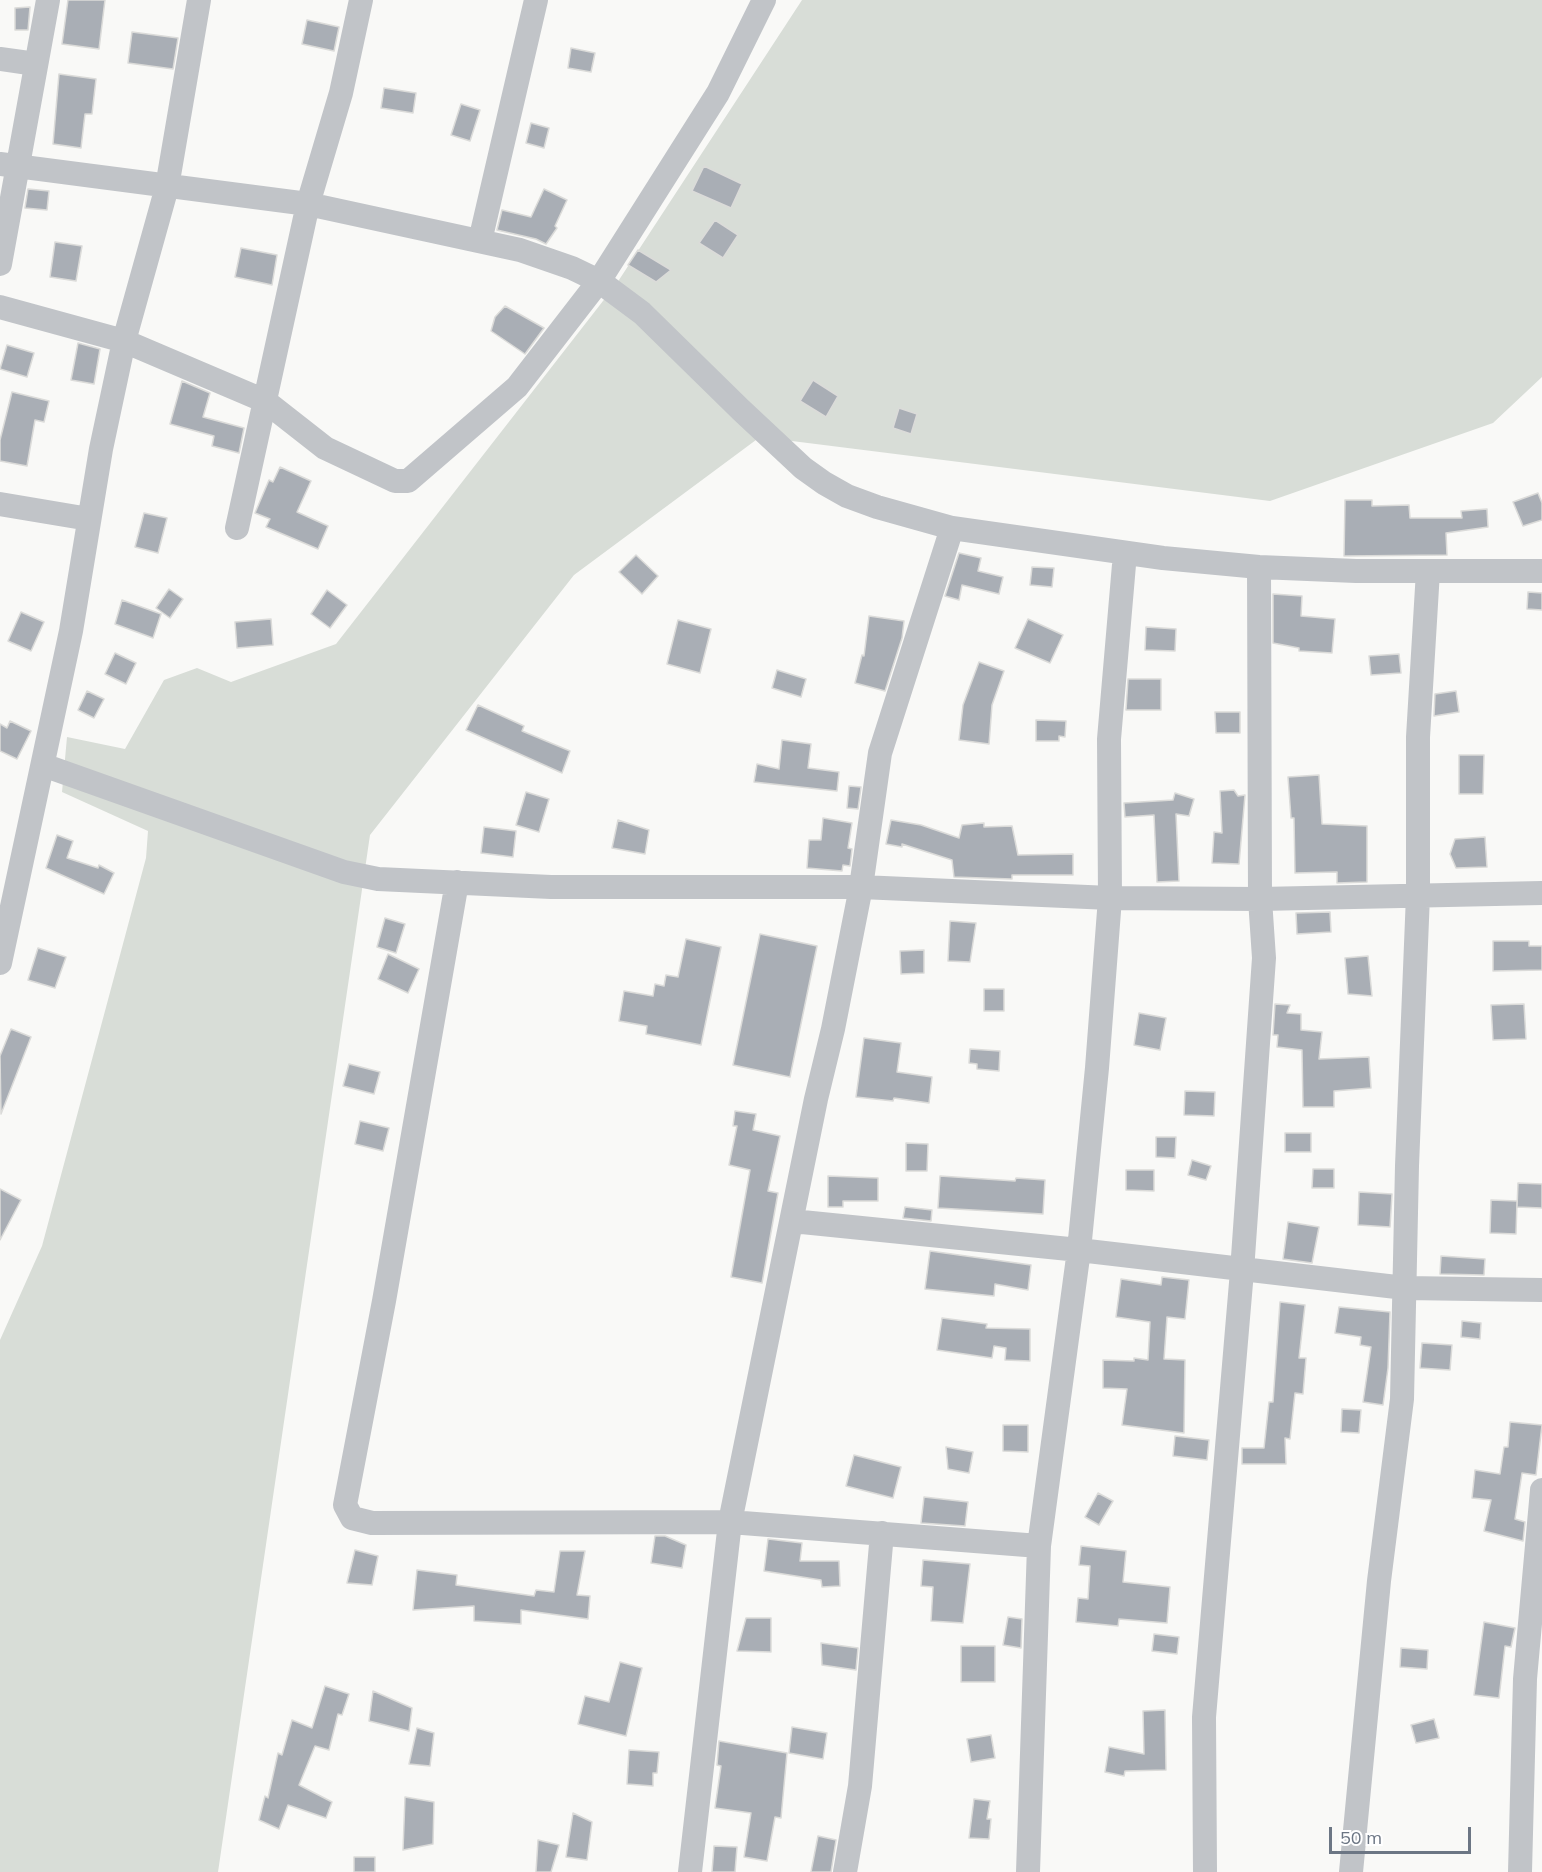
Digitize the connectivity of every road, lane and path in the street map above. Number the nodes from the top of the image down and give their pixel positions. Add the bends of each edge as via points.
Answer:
1 (48, 0) edge
2 (200, 0) edge
3 (361, 0) edge
4 (536, 0) edge
5 (764, 0) edge
6 (0, 59) edge
7 (36, 64) junction
8 (9, 165) edge
9 (167, 187) junction
10 (308, 204) junction
11 (480, 241) junction
12 (0, 264) edge
13 (600, 281) junction
14 (0, 307) edge
15 (124, 340) junction
16 (265, 401) junction
17 (0, 504) edge
18 (89, 519) junction
19 (237, 528) dead end
20 (952, 528) junction
21 (1125, 553) junction
22 (1259, 567) junction
23 (1428, 571) junction
24 (1542, 571) edge
25 (43, 765) junction
26 (457, 882) junction
27 (861, 887) junction
28 (1542, 893) edge
29 (1418, 895) junction
30 (1110, 898) junction
31 (1260, 899) junction
32 (0, 963) edge
33 (792, 1221) junction
34 (1079, 1250) junction
35 (1242, 1271) junction
36 (1405, 1288) junction
37 (1542, 1290) edge
38 (1542, 1490) edge
39 (730, 1522) junction
40 (882, 1533) junction
41 (1039, 1546) junction
42 (690, 1872) edge
43 (845, 1872) edge
44 (1029, 1872) edge
45 (1205, 1872) edge
46 (1351, 1872) edge
47 (1520, 1872) edge

1 - 7 street
2 - 9 street
3 - 10 street via 341,93
4 - 11 street
5 - 13 street via 718,93
6 - 7 street
7 - 8 street
8 - 9 street
8 - 12 street
9 - 10 street
9 - 15 street
10 - 11 street
10 - 16 street
11 - 13 street via 520,250
13 - 16 street via 517,387 408,481 395,481 325,448
13 - 20 street via 642,313 756,425 824,483 877,507
14 - 15 street
15 - 16 street
15 - 18 street
16 - 19 street
17 - 18 street
18 - 25 street
20 - 21 street
20 - 27 street via 886,731
21 - 22 street
21 - 30 street via 1109,739
22 - 23 street
22 - 31 street
23 - 24 street
23 - 29 street via 1418,737
25 - 26 street via 344,872 378,879
25 - 32 street
26 - 27 street via 574,887
26 - 39 street via 345,1505 347,1512 352,1518 372,1523
27 - 30 street
27 - 33 street
28 - 29 street
29 - 31 street
29 - 36 street
30 - 31 street
30 - 34 street
31 - 35 street via 1262,1004
33 - 34 street
33 - 39 street
34 - 35 street
34 - 41 street
35 - 36 street
35 - 45 street via 1204,1717
36 - 37 street
36 - 46 street via 1402,1399 1379,1581
38 - 47 street via 1525,1679
39 - 40 street
39 - 42 street
40 - 41 street
40 - 43 street via 860,1786
41 - 44 street

